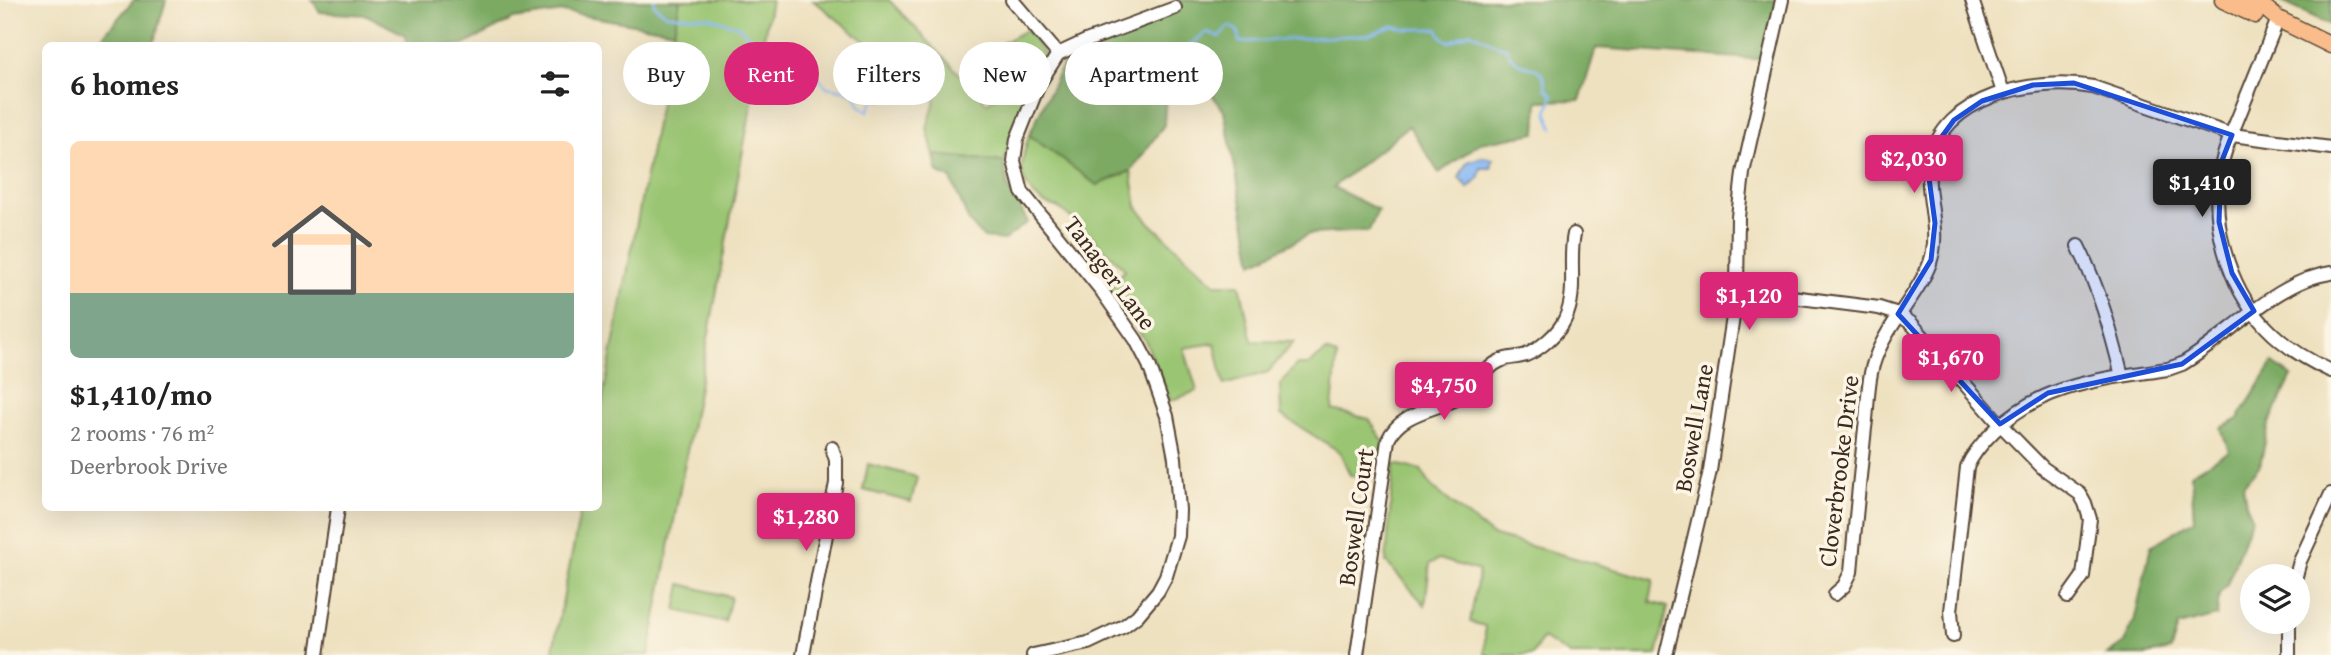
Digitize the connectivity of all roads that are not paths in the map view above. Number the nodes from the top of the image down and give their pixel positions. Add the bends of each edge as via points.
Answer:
1 (1012, 0) edge
2 (1782, 0) edge
3 (1972, 0) edge
4 (2223, 0) edge
5 (2246, 0) edge
6 (1175, 8) dead end
7 (2278, 19) junction
8 (2331, 45) edge
9 (1058, 54) junction
10 (2003, 92) junction
11 (2232, 135) junction
12 (2331, 148) edge
13 (1574, 233) dead end
14 (2078, 246) dead end
15 (2331, 273) edge
16 (1737, 290) junction
17 (2254, 311) junction
18 (1898, 314) junction
19 (2331, 371) edge
20 (2122, 376) junction
21 (2000, 424) junction
22 (832, 448) dead end
23 (2331, 494) edge
24 (338, 511) edge
25 (2299, 564) edge
26 (1835, 594) dead end
27 (2068, 597) dead end
28 (2289, 634) edge
29 (1953, 636) dead end
30 (317, 655) edge
31 (803, 655) edge
32 (1033, 655) edge
33 (1357, 655) edge
34 (1666, 655) edge
35 (2289, 655) edge

1 - 9 street
2 - 16 street, Boswell Lane via 1743,173
3 - 10 street
4 - 7 main road via 2262,18
5 - 7 main road
6 - 9 street
7 - 8 main road
7 - 11 street
9 - 32 street, Tanager Lane via 1039,85 1017,139 1018,184 1108,299 1149,365 1167,416 1175,458 1178,523 1166,576 1137,616 1088,643
10 - 11 street, Cloverbrooke Drive via 2051,83 2093,87
10 - 18 street, Cloverbrooke Drive via 1954,120 1935,146 1929,178 1935,223 1931,260
11 - 12 street, Cloverbrooke Drive
11 - 17 street via 2221,163 2219,222 2232,273
13 - 33 street, Boswell Court via 1571,299 1564,322 1550,338 1525,355 1496,362 1466,394 1405,420 1392,432
14 - 20 street via 2106,311
15 - 17 street via 2304,280
16 - 18 street
16 - 34 street, Boswell Lane via 1710,471
17 - 19 street via 2285,344
17 - 20 street via 2182,364
18 - 21 street
18 - 26 street, Cloverbrooke Drive via 1872,366 1851,572
20 - 21 street via 2048,393
21 - 27 street via 2043,467 2080,494 2088,511 2083,576
21 - 29 street via 1967,467 1951,611
22 - 31 street via 836,483
23 - 25 street
24 - 30 street
28 - 35 street

